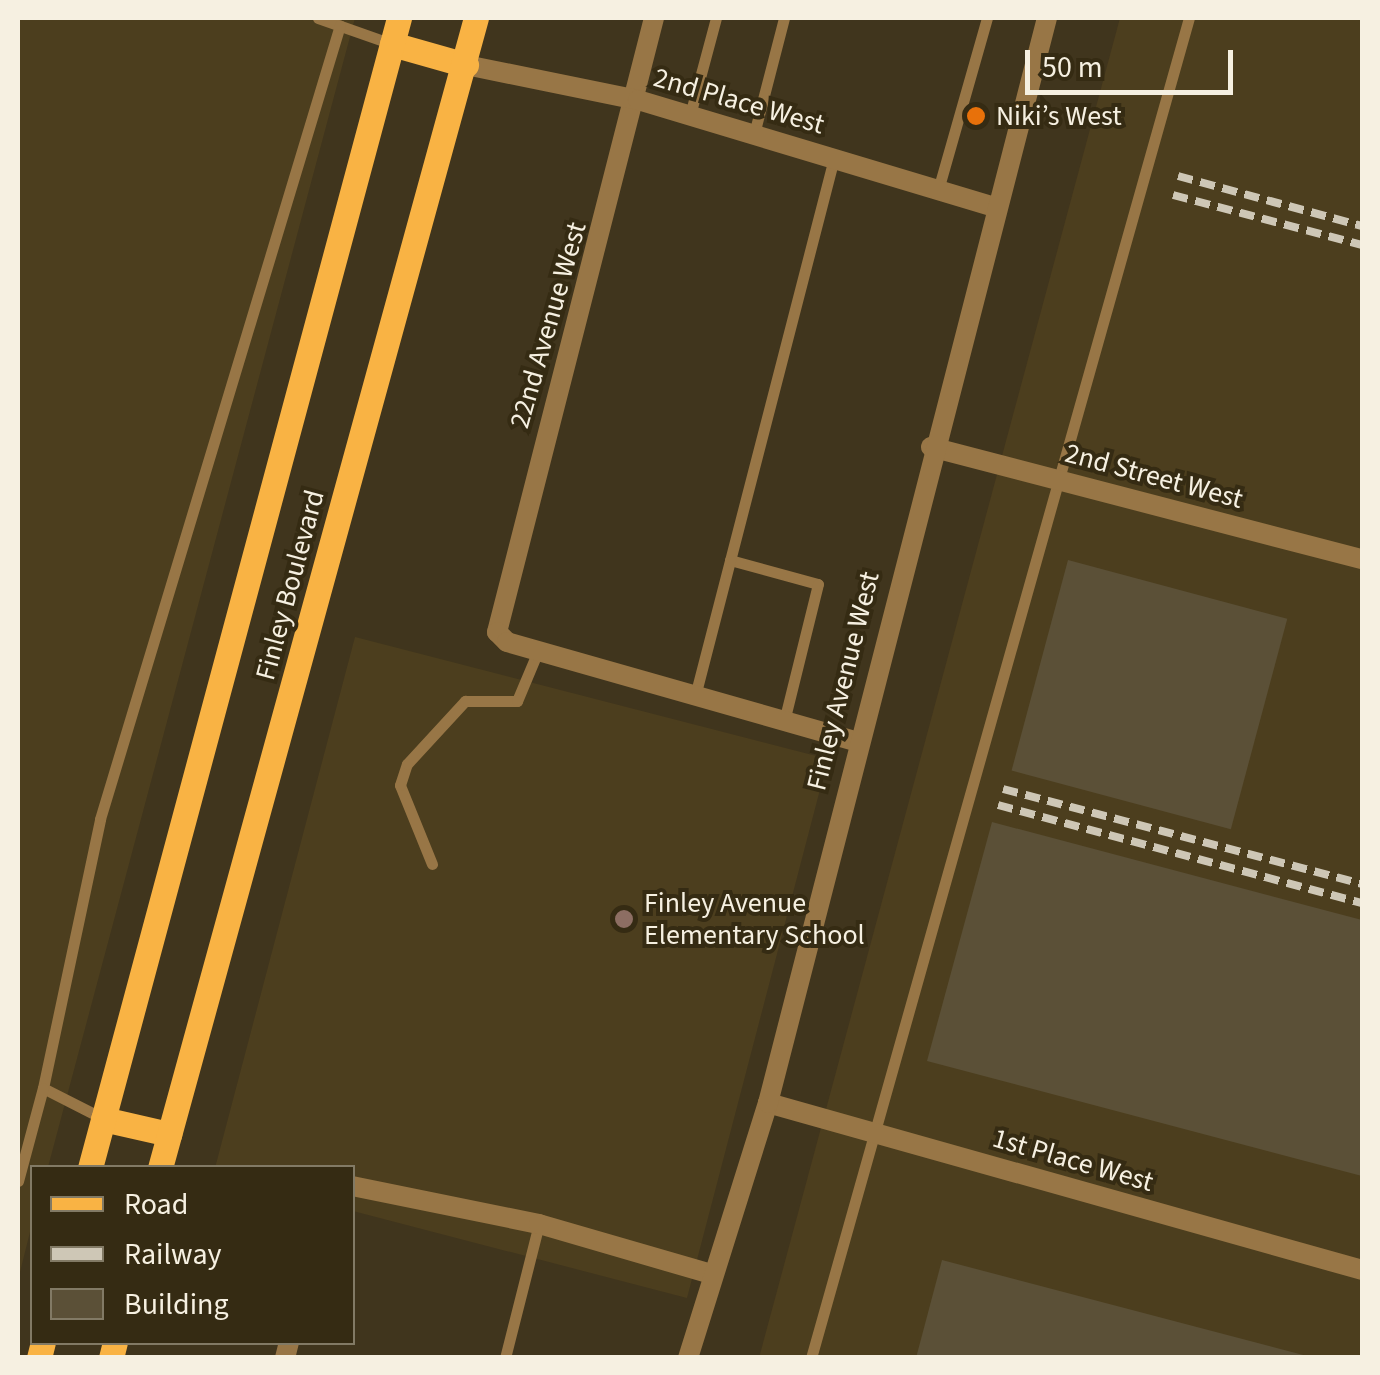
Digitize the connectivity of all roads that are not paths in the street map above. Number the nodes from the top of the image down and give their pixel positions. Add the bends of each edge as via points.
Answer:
1 (318, 18) edge
2 (399, 18) edge
3 (476, 18) edge
4 (654, 18) edge
5 (716, 18) edge
6 (784, 18) edge
7 (987, 18) edge
8 (1047, 18) edge
9 (1189, 18) edge
10 (340, 26) junction
11 (392, 44) junction
12 (466, 65) junction
13 (638, 100) junction
14 (690, 115) junction
15 (754, 134) junction
16 (834, 158) junction
17 (938, 190) junction
18 (992, 206) junction
19 (931, 447) junction
20 (1058, 479) junction
21 (1362, 559) edge
22 (730, 560) junction
23 (538, 651) junction
24 (695, 696) junction
25 (784, 721) junction
26 (855, 741) junction
27 (432, 864) dead end
28 (43, 1088) junction
29 (768, 1102) junction
30 (103, 1119) junction
31 (169, 1134) junction
32 (879, 1134) junction
33 (91, 1165) edge
34 (161, 1165) edge
35 (18, 1181) edge
36 (355, 1187) edge
37 (539, 1224) junction
38 (1362, 1270) edge
39 (710, 1274) junction
40 (505, 1358) edge
41 (688, 1358) edge
42 (811, 1358) edge

1 - 10 lane
2 - 11 main road, Finley Boulevard
3 - 12 main road, Finley Boulevard
4 - 13 street, 22nd Avenue West
5 - 14 lane
6 - 15 lane
7 - 17 lane
8 - 18 street, Finley Avenue West
9 - 20 lane
10 - 11 lane
10 - 28 lane via 100,820
11 - 12 main road
11 - 30 main road, Finley Boulevard
12 - 13 street, 2nd Place West
12 - 31 main road, Finley Boulevard
13 - 14 street, 2nd Place West
13 - 23 street, 22nd Avenue West via 495,624 507,642
14 - 15 street, 2nd Place West
15 - 16 street, 2nd Place West
16 - 17 street, 2nd Place West
16 - 22 lane
17 - 18 street, 2nd Place West
18 - 19 street, Finley Avenue West
19 - 20 street, 2nd Street West
19 - 26 street, Finley Avenue West
20 - 21 street, 2nd Street West
20 - 32 lane
22 - 24 lane
22 - 25 lane via 818,584
23 - 24 street
23 - 27 lane via 517,701 464,702 407,764 400,785
24 - 25 street
25 - 26 street
26 - 29 street, Finley Avenue West
28 - 30 lane
28 - 35 lane
29 - 32 street, 1st Place West
29 - 39 street, Finley Avenue West
30 - 31 main road
30 - 33 main road, Finley Boulevard
31 - 34 main road, Finley Boulevard
32 - 38 street, 1st Place West
32 - 42 lane
36 - 37 street
37 - 39 street
37 - 40 lane
39 - 41 street, Finley Avenue West

